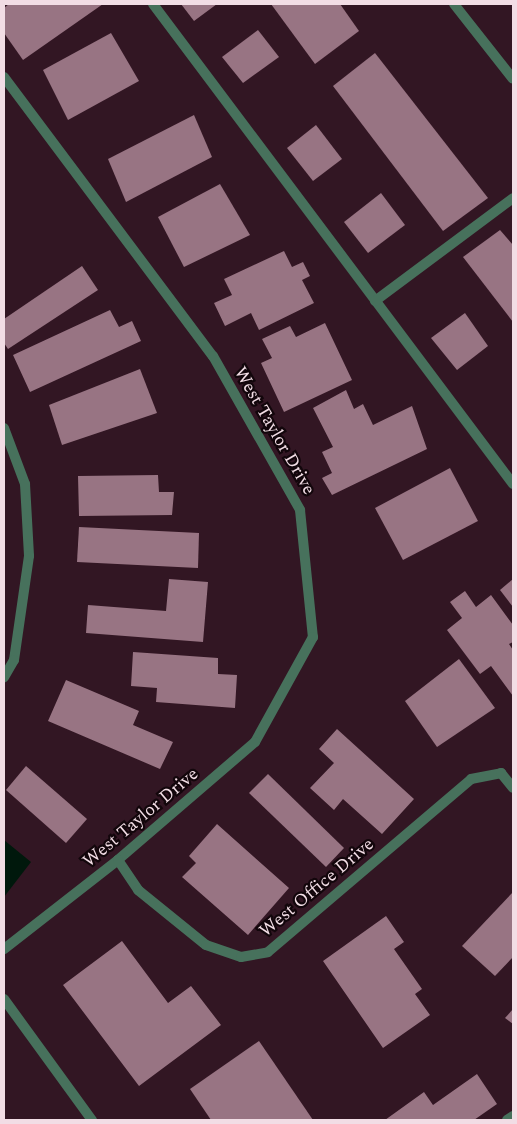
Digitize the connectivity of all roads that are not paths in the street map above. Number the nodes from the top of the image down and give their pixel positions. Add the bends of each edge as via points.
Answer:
1 (153, 4) edge
2 (455, 4) edge
3 (4, 77) edge
4 (513, 79) edge
5 (513, 198) edge
6 (376, 301) junction
7 (4, 428) edge
8 (513, 484) edge
9 (4, 677) edge
10 (513, 788) edge
11 (118, 860) junction
12 (4, 949) edge
13 (4, 999) edge
14 (513, 1116) edge
15 (92, 1120) edge
16 (507, 1120) edge

1 - 6 street
2 - 4 street
3 - 11 street, West Taylor Drive via 213,356 300,510 313,637 255,742
5 - 6 street
6 - 8 street
7 - 9 street via 25,484 29,556 14,660
10 - 11 street, West Office Drive via 500,773 471,779 268,952 259,954 241,957 206,945 138,890
11 - 12 street, West Taylor Drive
13 - 15 street
14 - 16 street

